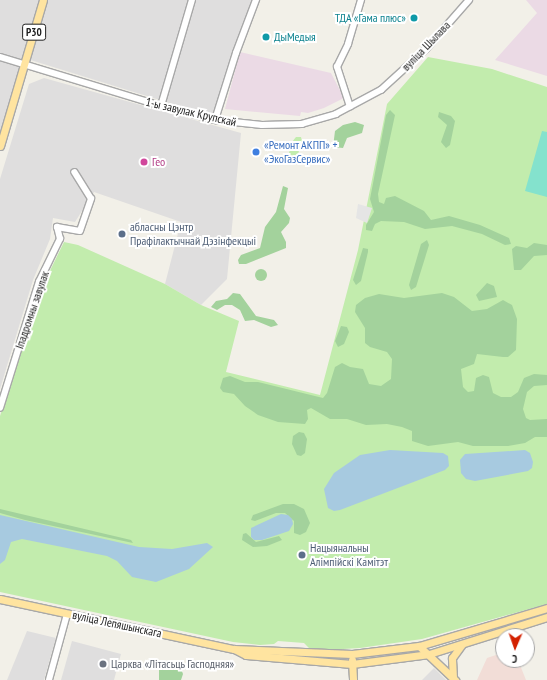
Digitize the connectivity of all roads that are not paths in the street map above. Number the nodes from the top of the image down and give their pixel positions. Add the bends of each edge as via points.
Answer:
1 (43, 0) edge
2 (192, 0) edge
3 (256, 0) edge
4 (360, 0) edge
5 (469, 0) edge
6 (0, 56) edge
7 (25, 65) junction
8 (381, 90) joint
9 (161, 106) junction
10 (350, 107) junction
11 (215, 120) junction
12 (0, 146) edge
13 (75, 173) dead end
14 (0, 408) edge
15 (0, 599) edge
16 (547, 608) edge
17 (67, 614) junction
18 (547, 617) edge
19 (463, 643) junction
20 (419, 646) junction
21 (234, 649) junction
22 (352, 654) junction
23 (429, 654) junction
24 (352, 664) junction
25 (454, 679) edge
26 (49, 680) edge
27 (353, 680) edge

1 - 7 main road, Р30
2 - 9 street
3 - 11 street
4 - 10 street via 348,44 337,67
5 - 8 street, вуліца Шылава via 426,49
6 - 7 street, 1-ы завулак Крупскай
7 - 9 street, 1-ы завулак Крупскай
7 - 12 main road, Р30
8 - 10 street, 1-ы завулак Крупскай
9 - 11 street, 1-ы завулак Крупскай
10 - 11 street, 1-ы завулак Крупскай via 322,119 292,125
13 - 14 street, Іпадромны завулак via 90,199 80,231 57,227 60,239 39,282
15 - 17 main road, вуліца Лепяшынскага
16 - 20 main road, вуліца Лепяшынскага
17 - 21 main road, вуліца Лепяшынскага
17 - 26 street
18 - 19 main road, вуліца Лепяшынскага
19 - 23 main road, вуліца Лепяшынскага
19 - 25 main road via 452,658
20 - 22 main road, вуліца Лепяшынскага
20 - 23 main road
21 - 22 main road, вуліца Лепяшынскага
21 - 24 main road, вуліца Лепяшынскага via 246,655
22 - 24 main road
23 - 24 main road, вуліца Лепяшынскага
23 - 25 main road
24 - 27 main road

